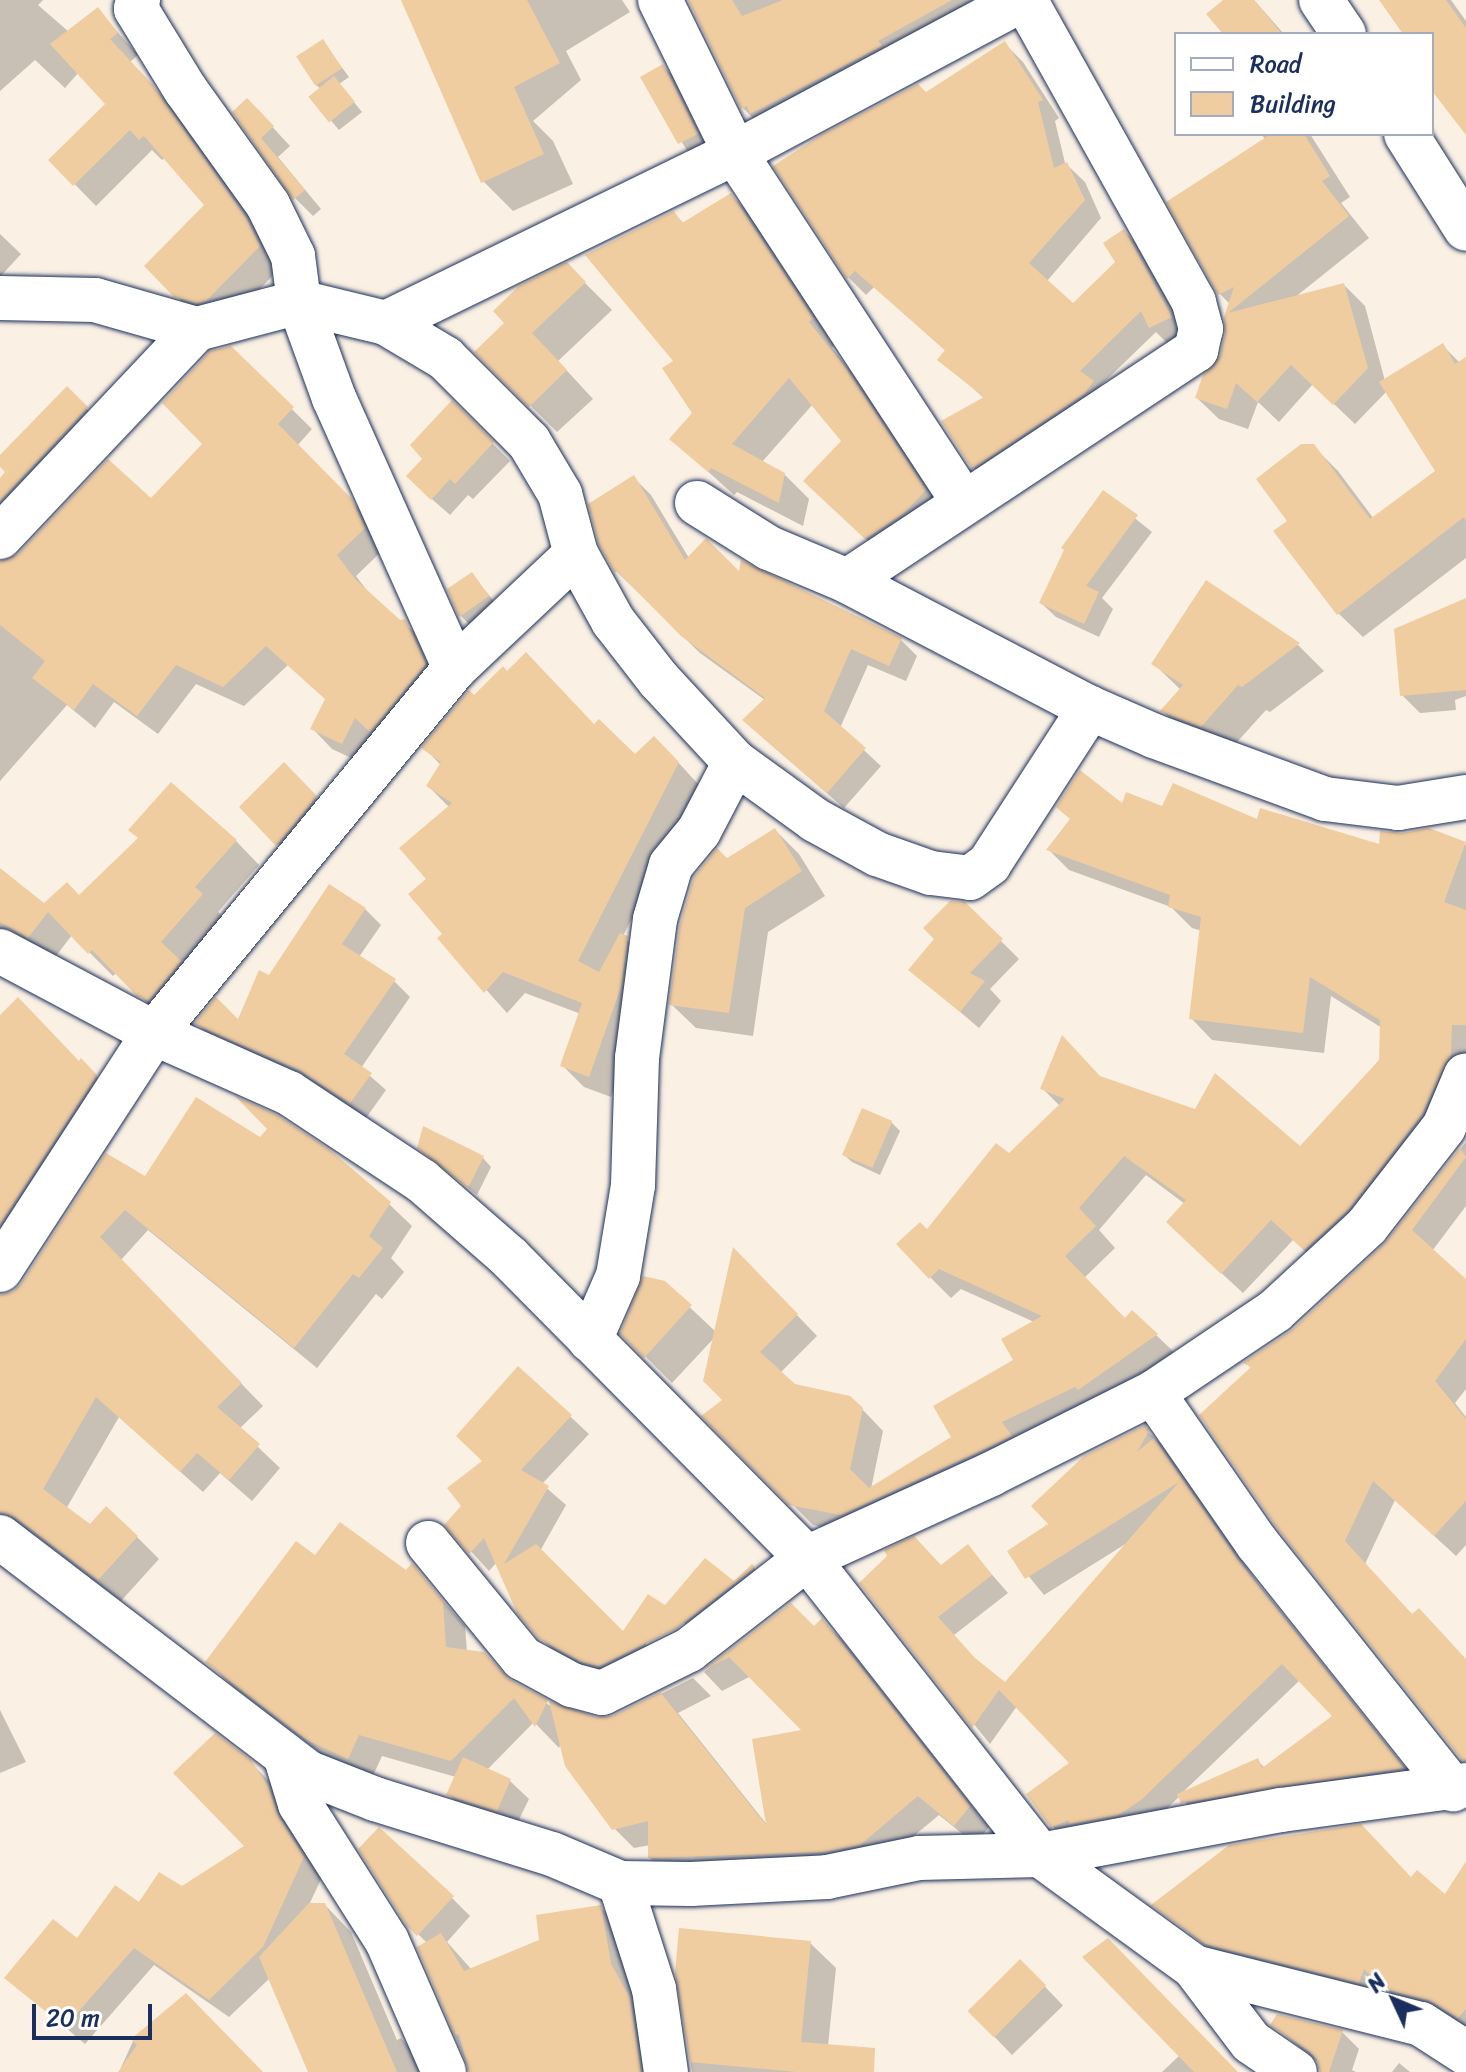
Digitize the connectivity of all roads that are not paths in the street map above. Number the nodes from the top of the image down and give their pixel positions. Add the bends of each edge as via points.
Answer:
1 (138, 0) edge
2 (660, 0) edge
3 (1024, 0) edge
4 (1321, 0) edge
5 (1343, 32) edge
6 (1407, 136) edge
7 (735, 153) junction
8 (1466, 229) edge
9 (0, 298) edge
10 (299, 302) junction
11 (386, 323) junction
12 (197, 329) junction
13 (963, 501) junction
14 (697, 503) dead end
15 (0, 537) edge
16 (576, 554) junction
17 (847, 581) junction
18 (455, 668) junction
19 (1090, 708) junction
20 (735, 762) junction
21 (1466, 797) edge
22 (2, 955) edge
23 (154, 1033) junction
24 (1466, 1075) edge
25 (1455, 1130) edge
26 (0, 1270) edge
27 (590, 1340) junction
28 (1153, 1393) junction
29 (0, 1537) edge
30 (428, 1543) dead end
31 (807, 1558) junction
32 (286, 1758) junction
33 (1460, 1787) edge
34 (1040, 1855) junction
35 (620, 1883) junction
36 (1194, 1967) junction
37 (1466, 2053) edge
38 (444, 2072) edge
39 (666, 2072) edge
40 (1295, 2072) edge

1 - 10 street via 136,9 185,89 268,205 293,256
2 - 7 street
3 - 7 street
3 - 13 street via 1194,302 1201,329 1196,350
4 - 5 street
6 - 8 street
7 - 11 street
7 - 13 street
9 - 12 street via 95,300
10 - 11 street
10 - 12 street
10 - 18 street via 334,398
11 - 16 street via 445,358 529,442 560,494
12 - 15 street
13 - 17 street
14 - 17 street via 769,548
16 - 18 street
16 - 20 street via 622,633
17 - 19 street
18 - 23 street
19 - 20 street via 989,864 970,878 931,873 877,854 815,820
19 - 21 street via 1325,799 1398,808
20 - 27 street via 699,831 671,865 655,919 637,1058 633,1185 618,1276
22 - 23 street
23 - 26 street
23 - 27 street via 289,1093 422,1181 509,1257
24 - 25 street
25 - 28 street via 1367,1226 1275,1311
27 - 31 street
28 - 31 street
28 - 33 street via 1257,1543
29 - 32 street
30 - 31 street via 522,1658 572,1685 602,1693 689,1650
31 - 34 street
32 - 35 street via 309,1773 375,1799 552,1854
32 - 38 street via 300,1804 387,1941
33 - 34 street via 1281,1810
34 - 35 street via 919,1858 827,1877
34 - 36 street
35 - 39 street via 654,1989
36 - 37 street via 1421,2024
36 - 40 street via 1251,2042

